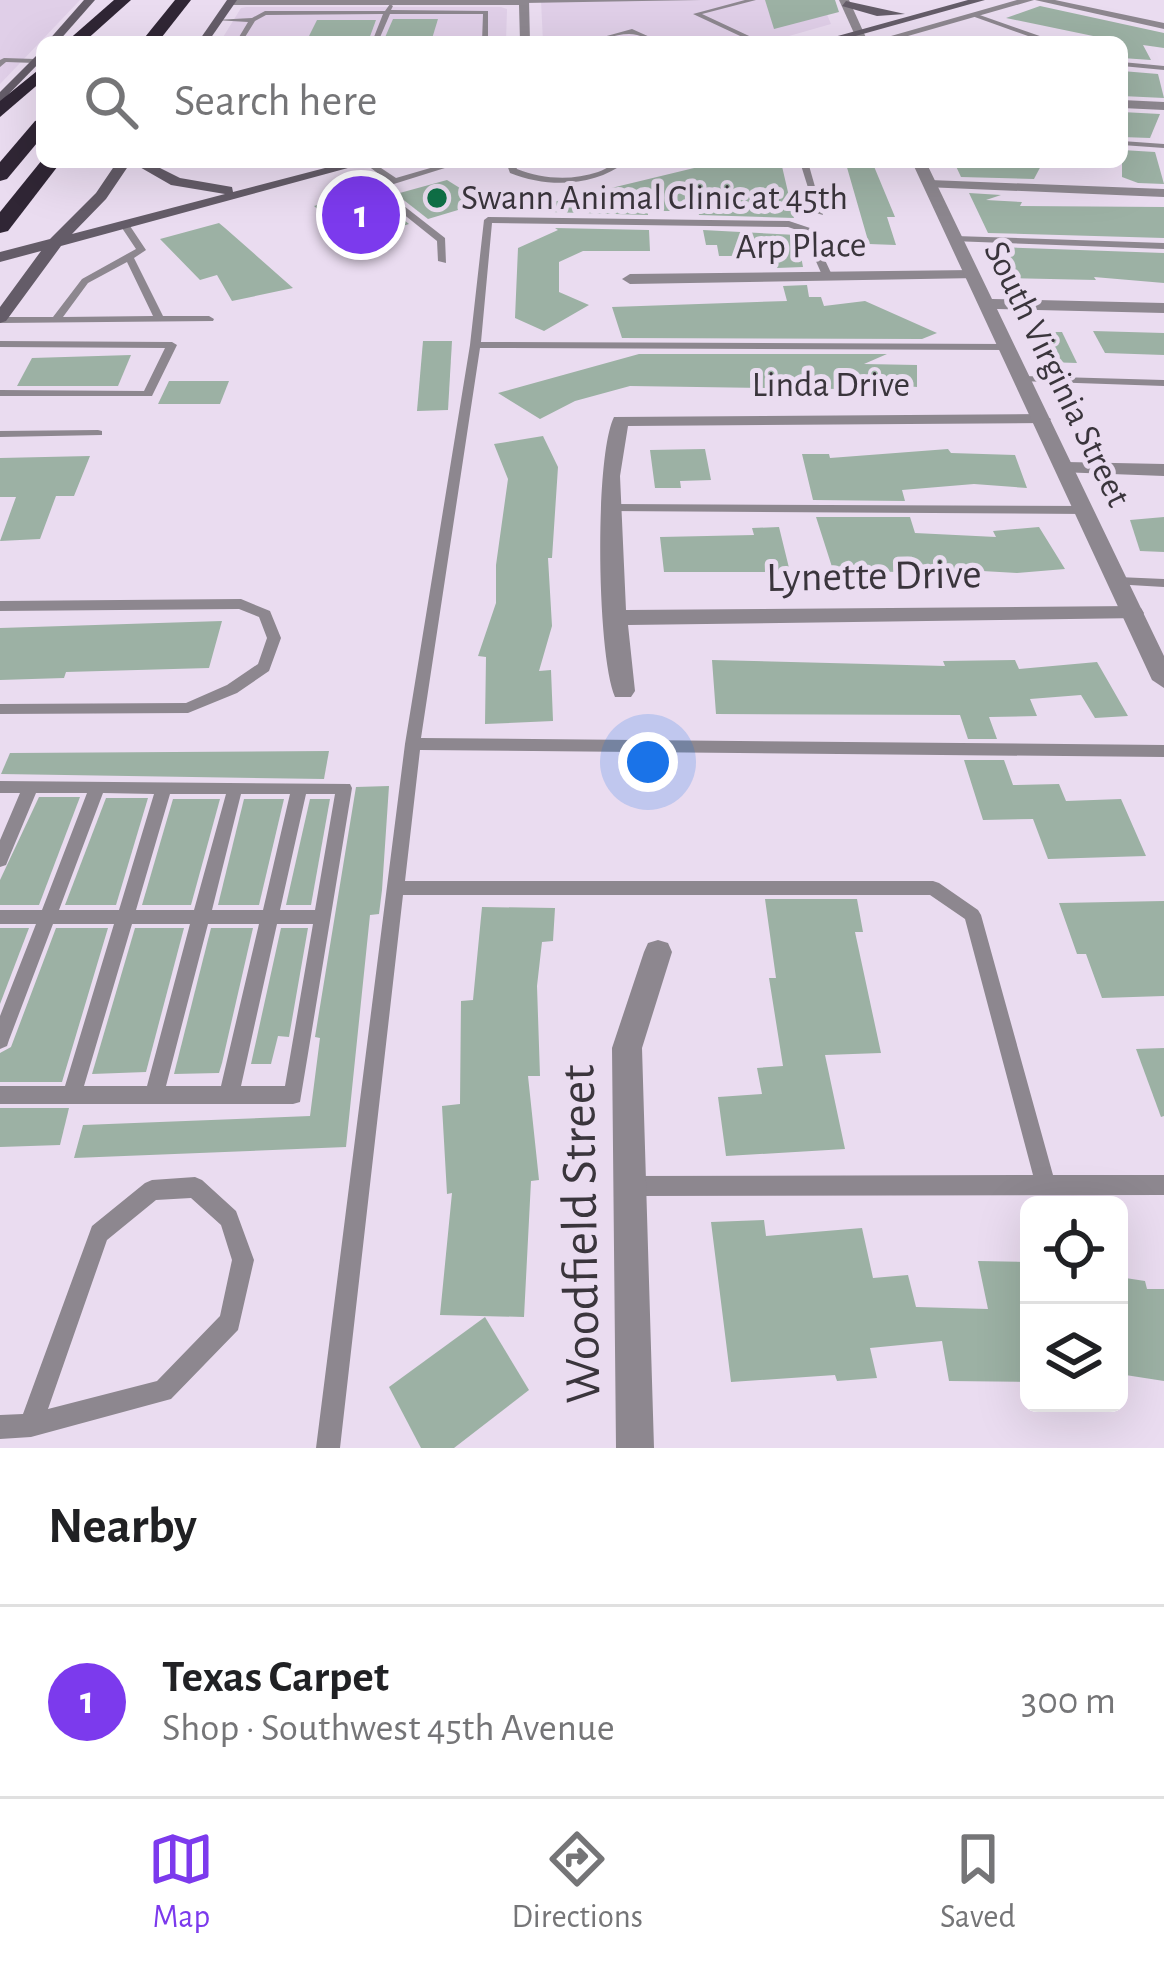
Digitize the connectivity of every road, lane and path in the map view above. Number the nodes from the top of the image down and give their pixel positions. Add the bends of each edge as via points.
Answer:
1 (90, 0) edge
2 (123, 0) edge
3 (139, 0) edge
4 (183, 0) edge
5 (195, 0) edge
6 (562, 0) edge
7 (698, 0) edge
8 (753, 0) edge
9 (980, 0) edge
10 (1029, 0) edge
11 (1040, 0) edge
12 (231, 1) edge
13 (524, 1) edge
14 (845, 2) edge
15 (389, 7) edge
16 (464, 7) edge
17 (939, 11) junction
18 (696, 14) junction
19 (974, 15) junction
20 (218, 20) junction
21 (253, 20) junction
22 (901, 21) junction
23 (1164, 26) edge
24 (118, 28) dead end
25 (641, 29) dead end
26 (922, 29) junction
27 (57, 36) edge
28 (81, 36) edge
29 (154, 36) edge
30 (179, 36) edge
31 (207, 36) edge
32 (243, 36) edge
33 (377, 36) edge
34 (486, 36) edge
35 (525, 36) edge
36 (614, 36) edge
37 (644, 36) edge
38 (652, 36) edge
39 (746, 36) edge
40 (862, 36) edge
41 (864, 36) edge
42 (897, 36) edge
43 (1035, 36) edge
44 (1, 62) edge
45 (36, 62) edge
46 (36, 65) edge
47 (1128, 65) edge
48 (36, 67) edge
49 (1164, 68) edge
50 (2, 93) edge
51 (1128, 104) edge
52 (1164, 106) edge
53 (0, 111) edge
54 (36, 132) edge
55 (1128, 143) edge
56 (1164, 146) edge
57 (47, 168) edge
58 (119, 168) edge
59 (149, 168) edge
60 (341, 168) edge
61 (374, 168) edge
62 (439, 168) edge
63 (512, 168) edge
64 (612, 168) edge
65 (806, 168) edge
66 (923, 168) edge
67 (0, 175) edge
68 (394, 181) junction
69 (930, 184) junction
70 (254, 190) junction
71 (1164, 193) edge
72 (85, 213) junction
73 (820, 213) dead end
74 (125, 225) junction
75 (0, 226) edge
76 (955, 239) junction
77 (0, 241) edge
78 (54, 244) junction
79 (1164, 246) edge
80 (0, 257) edge
81 (129, 257) junction
82 (443, 261) dead end
83 (827, 275) junction
84 (973, 275) junction
85 (630, 279) dead end
86 (986, 304) junction
87 (1164, 308) edge
88 (1, 316) edge
89 (209, 319) dead end
90 (56, 320) junction
91 (160, 320) junction
92 (0, 344) edge
93 (476, 345) junction
94 (1007, 347) junction
95 (1023, 379) junction
96 (1164, 383) edge
97 (0, 393) edge
98 (1042, 419) junction
99 (98, 433) dead end
100 (0, 434) edge
101 (1066, 468) junction
102 (1164, 470) edge
103 (613, 508) junction
104 (1086, 510) junction
105 (1118, 580) junction
106 (1164, 583) edge
107 (0, 606) edge
108 (1133, 613) junction
109 (616, 618) junction
110 (1164, 680) edge
111 (623, 691) dead end
112 (0, 709) edge
113 (412, 743) junction
114 (1164, 751) edge
115 (0, 787) edge
116 (29, 788) junction
117 (97, 788) junction
118 (164, 788) junction
119 (235, 788) junction
120 (299, 788) junction
121 (0, 860) edge
122 (395, 888) junction
123 (0, 916) edge
124 (47, 916) junction
125 (125, 916) junction
126 (201, 916) junction
127 (270, 916) junction
128 (322, 917) junction
129 (658, 952) dead end
130 (0, 1040) edge
131 (0, 1095) edge
132 (72, 1095) junction
133 (154, 1095) junction
134 (229, 1095) junction
135 (1164, 1185) edge
136 (630, 1186) junction
137 (1046, 1186) junction
138 (31, 1425) junction
139 (0, 1427) edge
140 (328, 1448) edge
141 (635, 1448) edge

1 - 27 main road
2 - 28 highway
3 - 24 highway
4 - 29 highway
5 - 30 highway
6 - 7 lane
6 - 13 lane
6 - 18 lane via 572,10
8 - 18 lane
9 - 17 main road
10 - 19 street
11 - 23 street
12 - 15 street
12 - 20 main road
13 - 16 street
13 - 35 street
14 - 17 main road via 891,14
14 - 40 street
15 - 16 street
15 - 21 lane
15 - 33 lane
16 - 34 lane via 489,14
17 - 22 main road
18 - 39 lane
19 - 26 street
19 - 43 lane
20 - 21 lane
20 - 31 main road
21 - 32 lane
22 - 26 street
22 - 41 main road
25 - 38 lane
26 - 42 street
36 - 37 lane
44 - 45 lane
46 - 50 main road
47 - 49 lane
48 - 53 highway
51 - 52 street
54 - 67 highway
55 - 56 lane
57 - 75 highway
58 - 72 main road
59 - 70 main road via 208,190
60 - 70 main road
61 - 68 lane
62 - 68 lane
63 - 64 lane via 522,176 574,179
65 - 73 lane
66 - 69 street, South Virginia Street
68 - 82 lane via 375,187 442,240
69 - 71 street
69 - 76 street, South Virginia Street
70 - 74 main road
72 - 77 main road
72 - 78 main road
74 - 78 main road
74 - 81 lane via 140,250
76 - 79 lane
76 - 84 street, South Virginia Street
78 - 80 main road
78 - 88 main road
81 - 90 lane via 85,281
81 - 91 lane
83 - 84 street, Arp Place
83 - 85 street, Arp Place
83 - 93 lane via 807,230 789,224 488,220
84 - 86 street, South Virginia Street
86 - 87 street
86 - 94 street, South Virginia Street
88 - 90 lane
89 - 91 lane
90 - 91 lane
92 - 97 lane via 172,345 148,394
93 - 94 lane
93 - 113 lane
94 - 95 street, South Virginia Street
95 - 96 lane
95 - 98 street, South Virginia Street
98 - 101 street, South Virginia Street
98 - 103 street, Linda Drive via 620,421 612,439
99 - 100 lane
101 - 102 street
101 - 104 street, South Virginia Street
103 - 104 lane
103 - 109 street
104 - 105 street, South Virginia Street
105 - 106 lane
105 - 108 street, South Virginia Street
107 - 112 lane via 241,604 265,614 274,638 264,667 188,708
108 - 109 street, Lynette Drive
108 - 110 street, South Virginia Street
109 - 111 street
113 - 114 lane
113 - 122 lane
115 - 116 lane
116 - 117 lane
116 - 121 lane
117 - 118 lane
117 - 124 lane
118 - 119 lane
118 - 125 lane
119 - 120 lane
119 - 126 lane
120 - 127 lane
120 - 128 lane via 344,788
122 - 137 lane via 933,889 972,915
122 - 140 lane
123 - 124 lane
124 - 125 lane
124 - 130 lane
125 - 126 lane
125 - 132 lane
126 - 127 lane
126 - 133 lane
127 - 128 lane
127 - 134 lane
128 - 134 lane via 293,1095
129 - 136 street, Woodfield Street via 627,1048
131 - 132 lane
132 - 133 lane
133 - 134 lane
135 - 137 lane
136 - 137 lane
136 - 141 street, Woodfield Street
138 - 138 lane via 163,1391 230,1322 243,1260 229,1217 195,1187 152,1190 98,1233
138 - 139 lane

